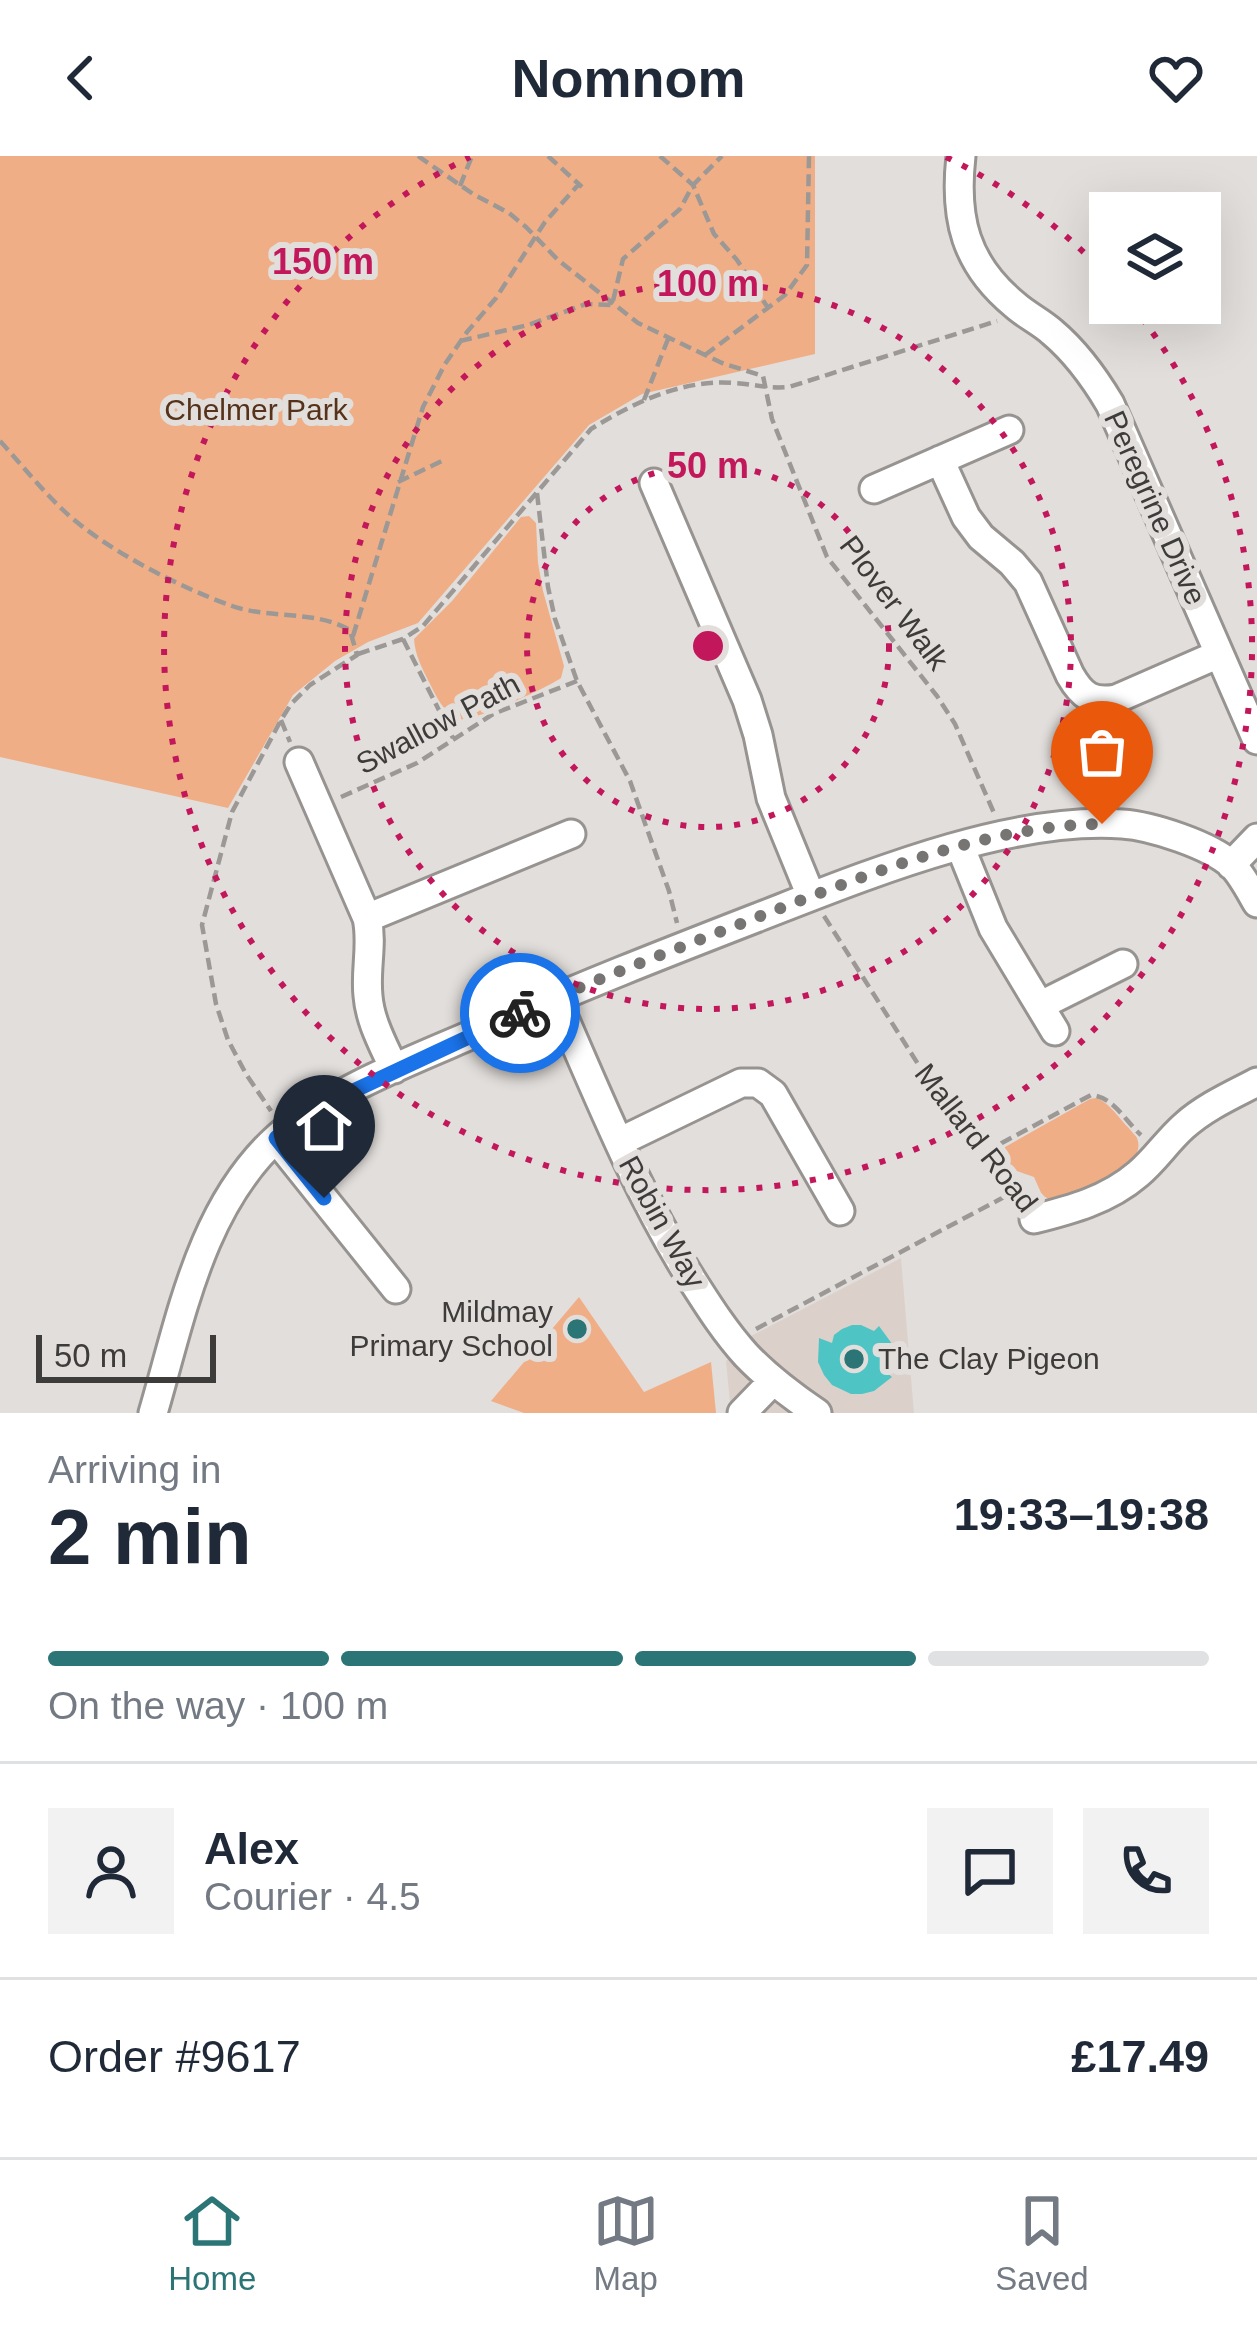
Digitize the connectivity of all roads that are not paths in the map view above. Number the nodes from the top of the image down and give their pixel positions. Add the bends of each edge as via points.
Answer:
1 (962, 156) edge
2 (1009, 430) dead end
3 (940, 460) junction
4 (654, 483) dead end
5 (874, 489) dead end
6 (1219, 654) junction
7 (1257, 740) edge
8 (299, 762) dead end
9 (571, 833) dead end
10 (1257, 838) edge
11 (960, 846) junction
12 (1231, 865) junction
13 (811, 896) junction
14 (1257, 903) edge
15 (367, 918) junction
16 (1123, 964) dead end
17 (555, 997) junction
18 (1041, 1005) junction
19 (1055, 1031) dead end
20 (394, 1069) junction
21 (1257, 1082) edge
22 (282, 1134) junction
23 (619, 1142) junction
24 (840, 1211) dead end
25 (1034, 1220) road end
26 (396, 1289) dead end
27 (773, 1381) junction
28 (153, 1413) edge
29 (742, 1413) edge
30 (817, 1413) edge

1 - 6 street, Peregrine Drive via 966,240 988,280 1089,368
2 - 3 street
3 - 5 street
3 - 6 street via 966,517 1028,582 1089,699 1116,699
4 - 13 street via 747,700 771,798
6 - 7 street, Peregrine Drive
8 - 15 street
9 - 15 street
10 - 12 street
11 - 12 street via 1078,824 1126,824 1203,847
11 - 13 street
11 - 18 street via 993,928
12 - 14 street
13 - 17 street
15 - 20 street via 368,999
16 - 18 street
17 - 20 street
17 - 23 street, Robin Way
18 - 19 street
20 - 22 street
21 - 25 street, Mallard Road via 1204,1110 1102,1197
22 - 26 street
22 - 28 street via 230,1193 212,1230
23 - 24 street via 741,1083 758,1083 773,1094
23 - 27 street, Robin Way via 712,1311
27 - 29 street
27 - 30 street, Robin Way

